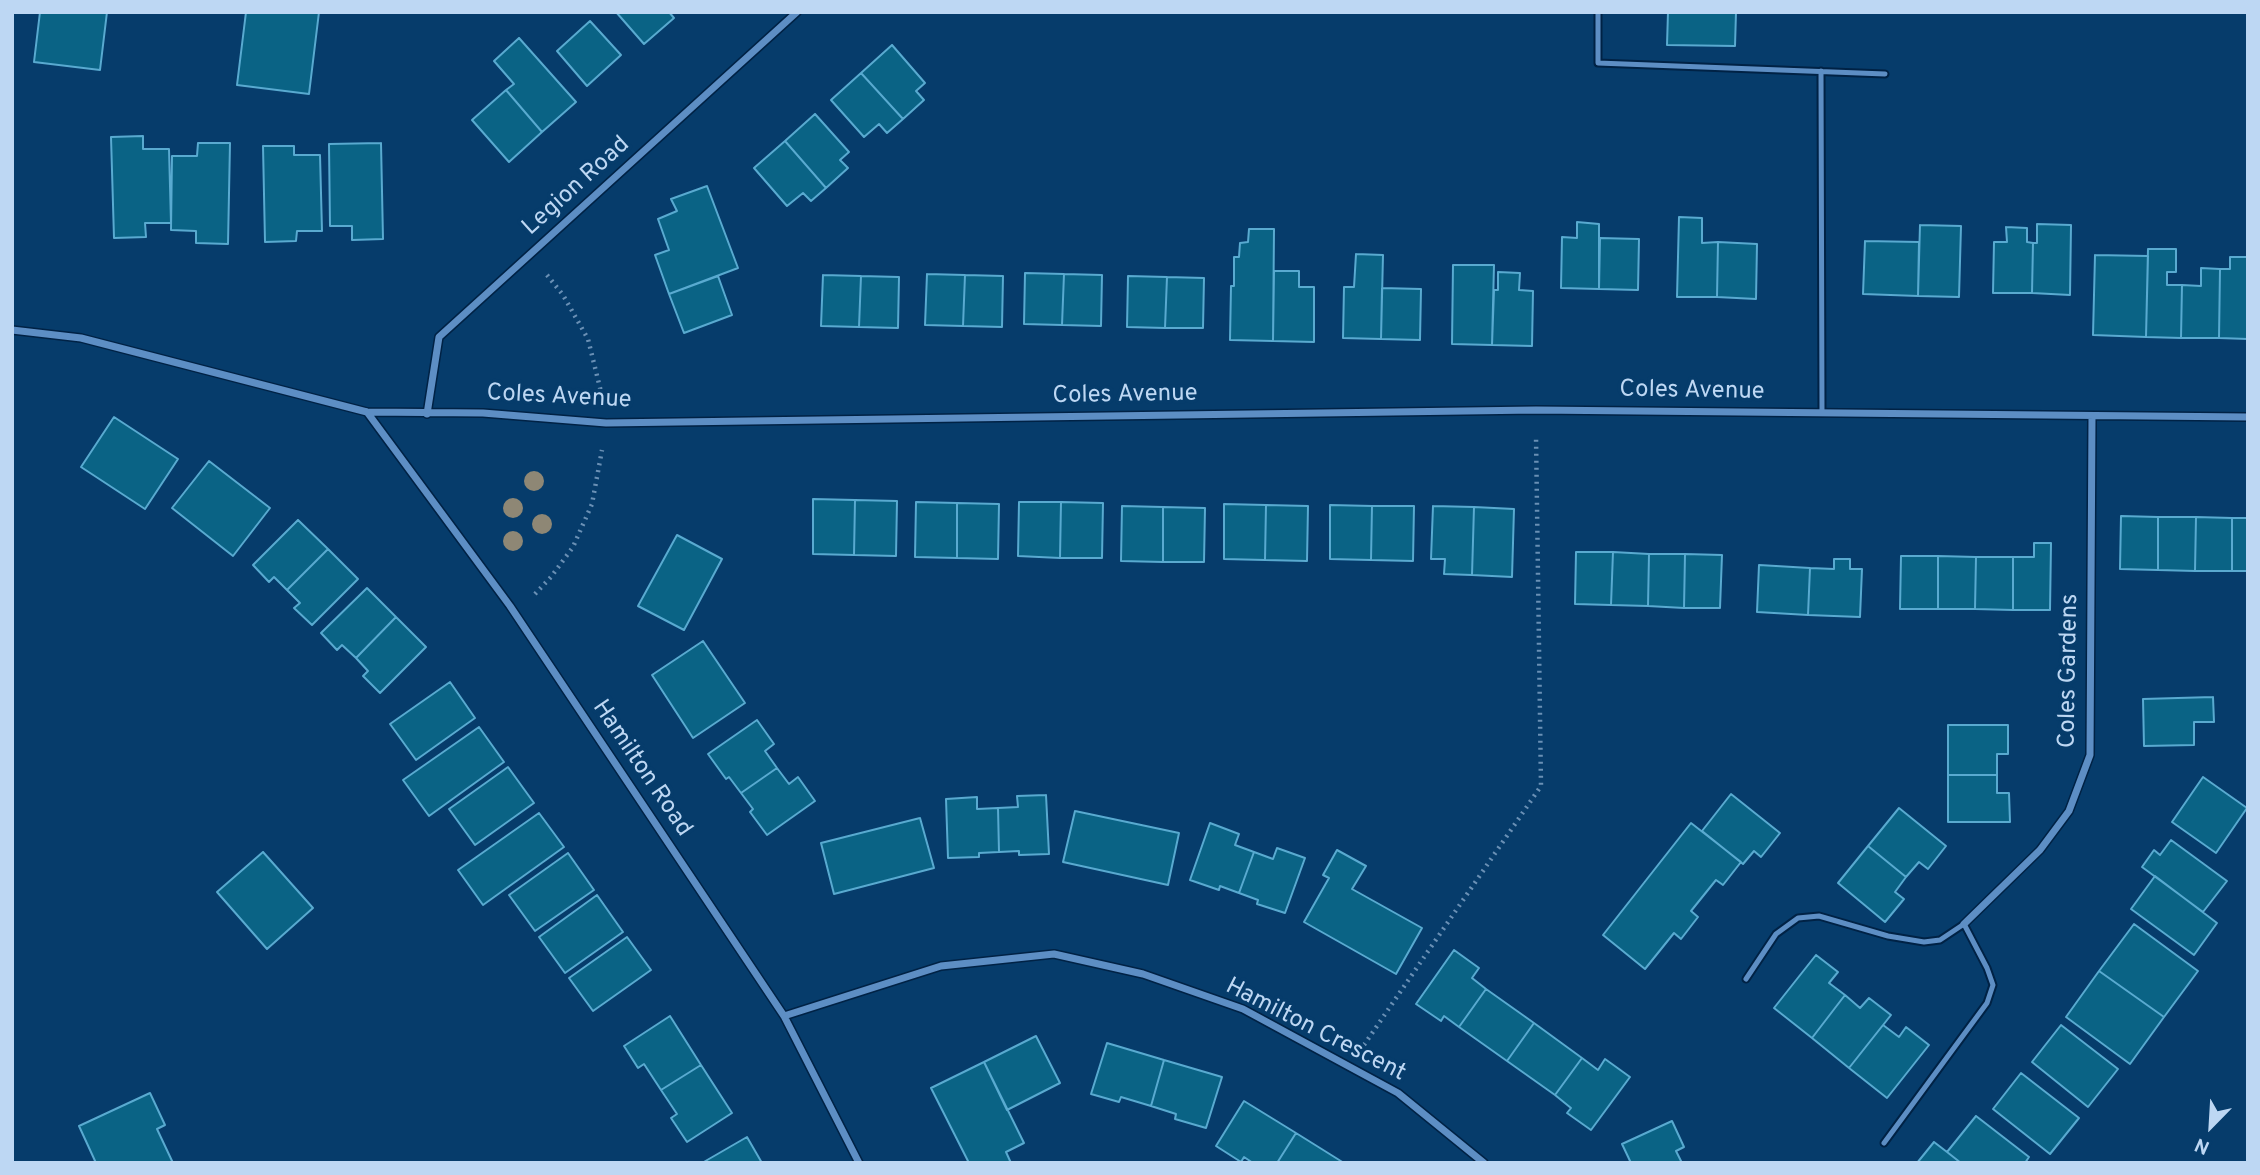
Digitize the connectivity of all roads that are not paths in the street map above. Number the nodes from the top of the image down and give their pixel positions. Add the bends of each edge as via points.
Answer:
1 (797, 12) edge
2 (1598, 12) edge
3 (1821, 71) junction
4 (1885, 74) dead end
5 (12, 330) edge
6 (367, 412) junction
7 (1822, 413) junction
8 (427, 414) junction
9 (2092, 416) junction
10 (2248, 417) edge
11 (1964, 924) junction
12 (1746, 979) dead end
13 (784, 1016) junction
14 (1884, 1143) dead end
15 (859, 1163) edge
16 (1484, 1163) edge

1 - 8 street, Legion Road via 439,337
2 - 3 lane via 1598,63
3 - 4 lane
3 - 7 lane
5 - 6 street, Coles Avenue via 81,338
6 - 8 street, Coles Avenue
6 - 13 street, Hamilton Road via 510,606
7 - 8 street, Coles Avenue via 1536,410 606,423 483,413
7 - 9 street, Coles Avenue
9 - 10 street, Coles Avenue
9 - 11 street, Coles Gardens via 2090,755 2069,811 2048,841
11 - 12 lane via 1940,940 1924,942 1819,916 1798,918 1776,934
11 - 14 lane via 1993,985 1987,1003
13 - 15 street, Hamilton Road
13 - 16 street, Hamilton Crescent via 941,966 1054,954 1143,974 1243,1009 1398,1093

